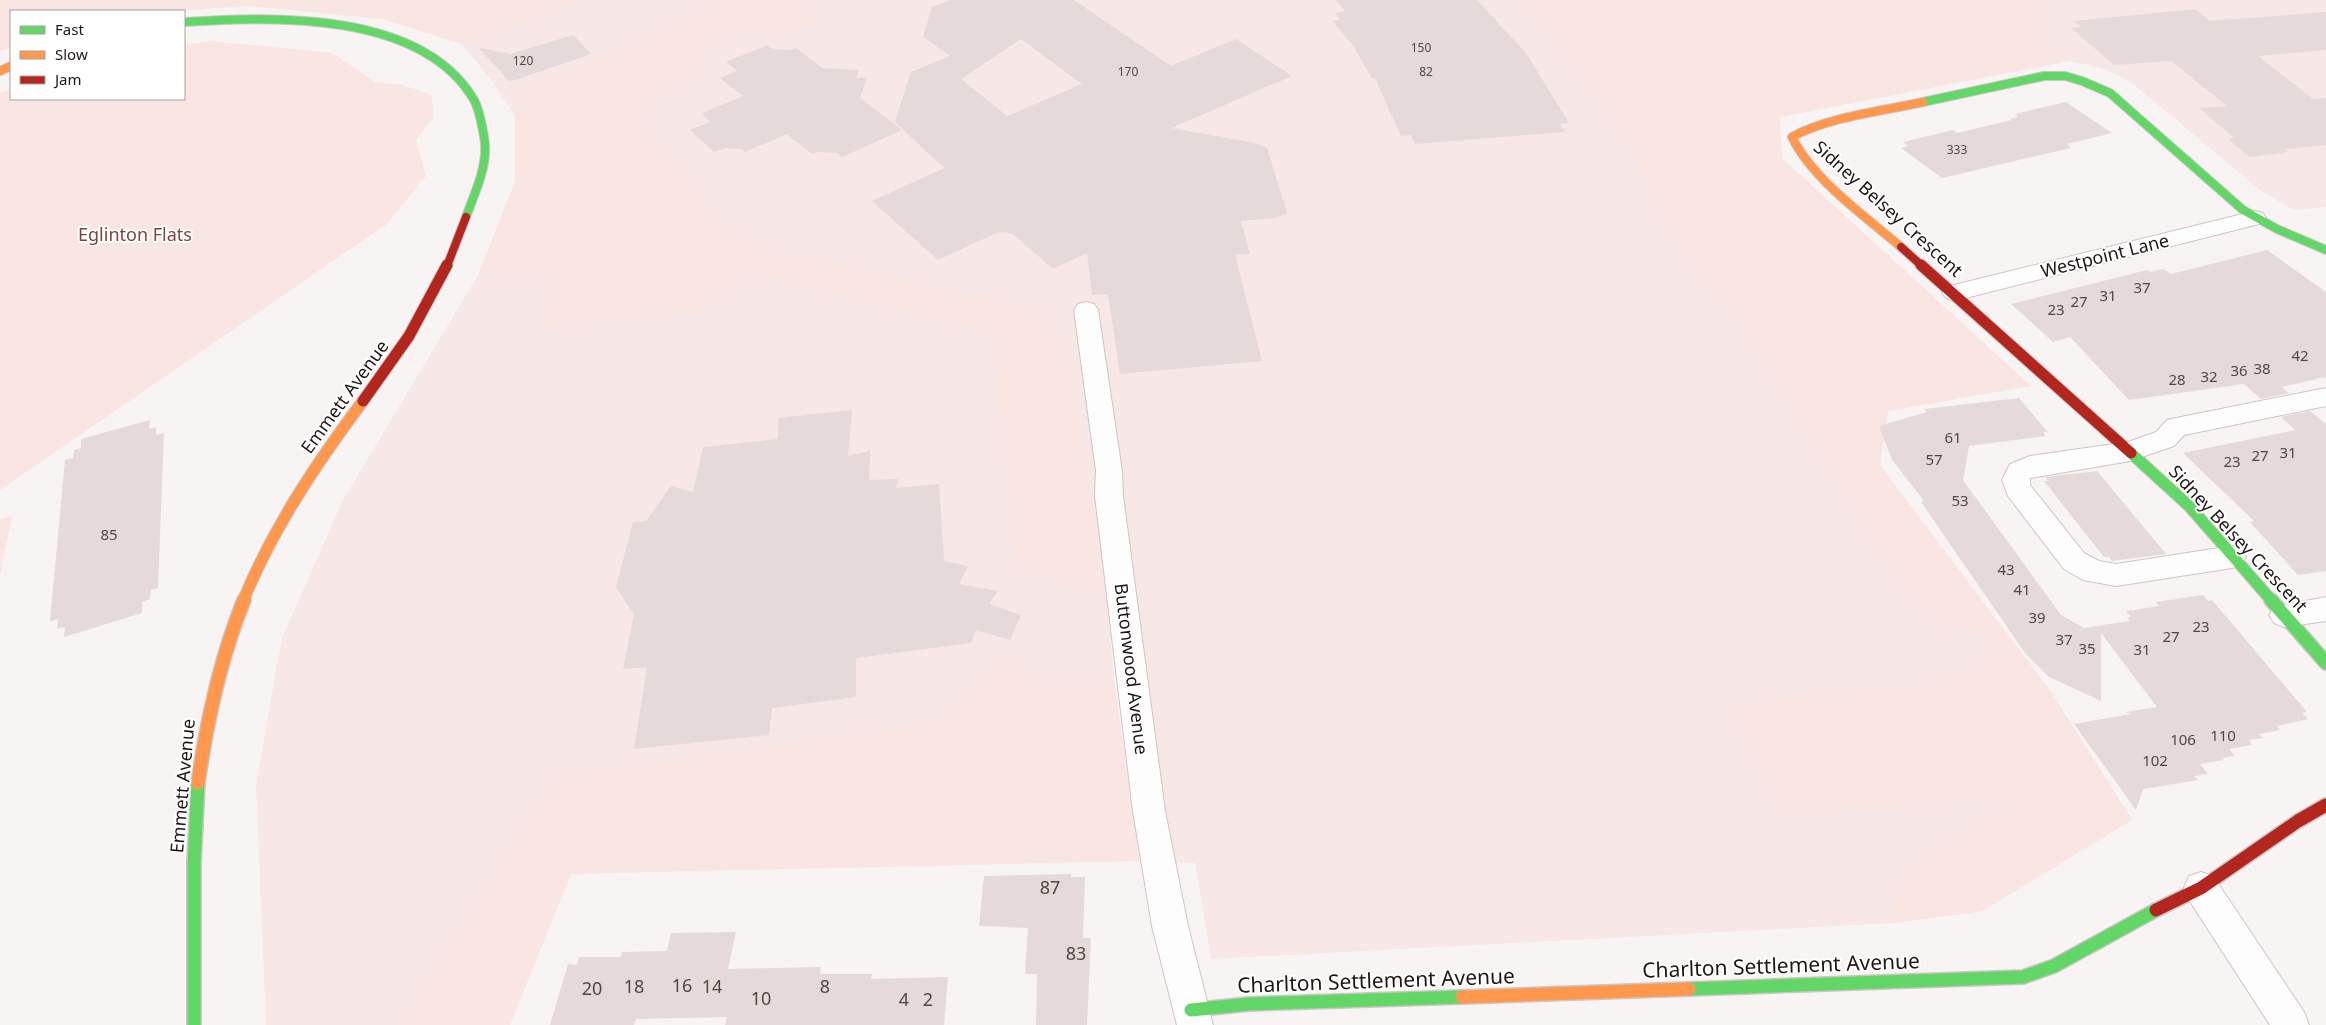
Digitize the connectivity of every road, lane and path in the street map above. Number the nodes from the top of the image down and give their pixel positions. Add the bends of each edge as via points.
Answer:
1 (185, 22) edge
2 (2255, 218) junction
3 (2326, 250) edge
4 (1954, 293) junction
5 (1086, 310) dead end
6 (2326, 397) edge
7 (2130, 451) junction
8 (2232, 557) junction
9 (2326, 609) edge
10 (2284, 615) junction
11 (2326, 663) edge
12 (2326, 805) edge
13 (2202, 888) junction
14 (1193, 1018) edge
15 (194, 1025) edge
16 (2291, 1025) edge

1 - 15 street, Emmett Avenue via 243,17 306,20 347,25 404,42 427,52 457,76 480,110 485,138 484,157 472,200 438,288 408,341 316,465 288,509 257,566 225,648 208,710 199,764 194,826 191,987
2 - 3 street, Sidney Belsey Crescent
2 - 4 street, Westpoint Lane
2 - 4 street, Sidney Belsey Crescent via 2110,92 2065,76 2044,76 1904,106 1817,126 1792,137 1794,146 1807,161 1846,199
4 - 7 street, Sidney Belsey Crescent
5 - 14 street, Buttonwood Avenue via 1149,811 1170,926
6 - 7 street via 2176,427 2166,438
7 - 8 street, Sidney Belsey Crescent via 2188,506
7 - 8 street via 2030,466 2019,471 2015,480 2018,489 2074,561 2093,572 2116,575
8 - 10 street, Sidney Belsey Crescent
9 - 10 street
10 - 11 street, Sidney Belsey Crescent
12 - 13 street, Charlton Settlement Avenue
13 - 14 street, Charlton Settlement Avenue via 2126,925 2054,966 2023,977 1249,1004
13 - 16 street

